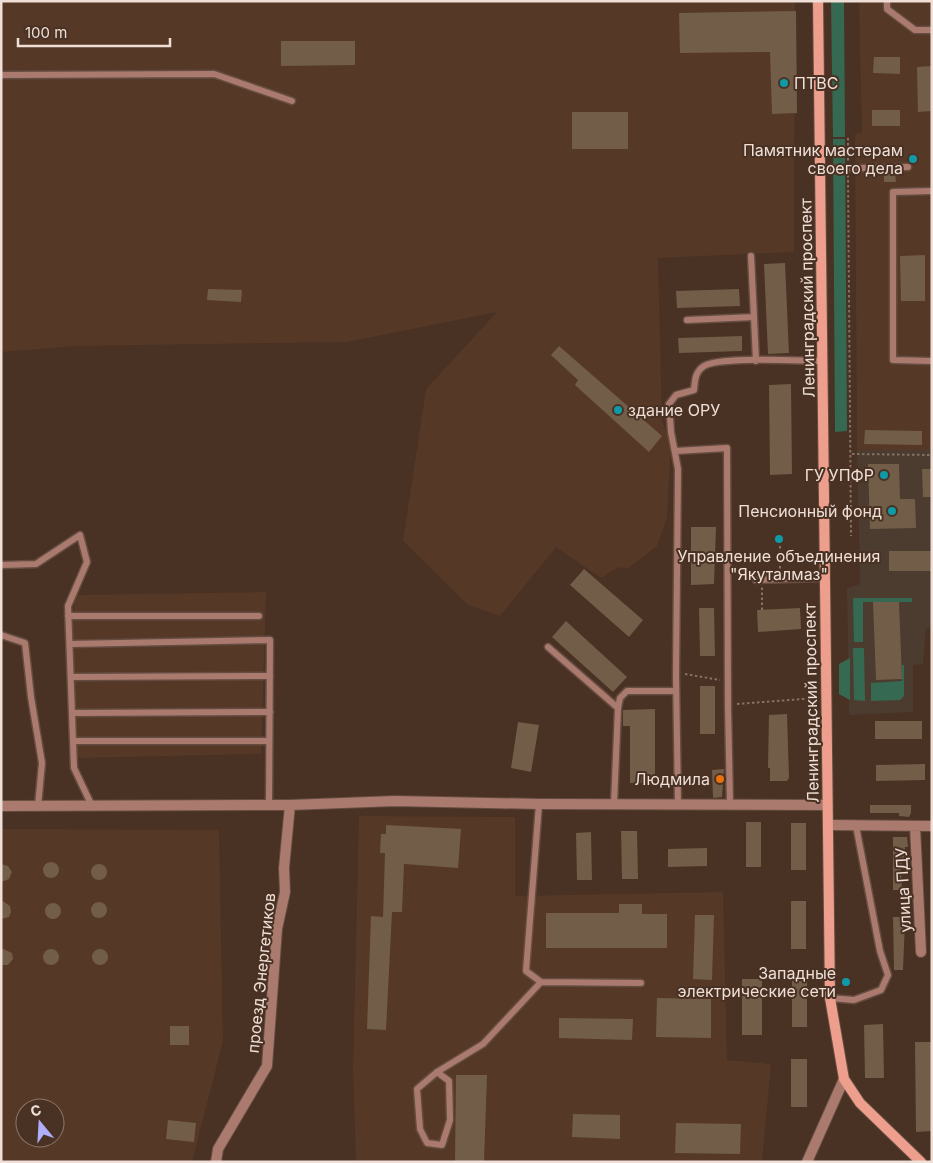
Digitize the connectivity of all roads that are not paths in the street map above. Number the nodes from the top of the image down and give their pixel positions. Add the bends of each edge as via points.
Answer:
1 (818, 1) edge
2 (888, 1) edge
3 (932, 30) edge
4 (1, 75) edge
5 (292, 101) dead end
6 (908, 167) dead end
7 (820, 168) junction
8 (932, 191) edge
9 (751, 256) dead end
10 (754, 317) junction
11 (687, 320) dead end
12 (756, 361) junction
13 (822, 361) junction
14 (932, 361) edge
15 (676, 451) junction
16 (1, 565) edge
17 (825, 578) junction
18 (759, 580) road end
19 (68, 616) junction
20 (259, 616) dead end
21 (1, 635) edge
22 (70, 644) junction
23 (548, 647) dead end
24 (270, 676) junction
25 (71, 677) junction
26 (676, 691) junction
27 (618, 708) junction
28 (270, 712) junction
29 (72, 713) junction
30 (73, 741) junction
31 (270, 741) junction
32 (539, 804) junction
33 (614, 804) junction
34 (678, 804) junction
35 (730, 804) junction
36 (269, 805) junction
37 (290, 805) junction
38 (828, 805) junction
39 (1, 806) edge
40 (38, 806) junction
41 (92, 806) junction
42 (828, 825) junction
43 (856, 826) junction
44 (915, 826) junction
45 (932, 826) edge
46 (921, 952) dead end
47 (541, 982) junction
48 (641, 983) dead end
49 (830, 998) junction
50 (437, 1072) junction
51 (844, 1079) junction
52 (216, 1162) edge
53 (807, 1162) edge
54 (920, 1162) edge

1 - 7 main road, Ленинградский проспект
2 - 3 lane via 887,9 915,30
4 - 5 lane via 214,74
6 - 7 lane
7 - 13 main road, Ленинградский проспект
8 - 14 lane via 893,192 893,360
9 - 10 lane
10 - 11 lane
10 - 12 lane
12 - 13 lane
12 - 15 lane via 724,361 706,365 697,373 694,390 676,395 669,404
13 - 17 main road, Ленинградский проспект
15 - 26 lane
15 - 35 lane via 727,448
16 - 19 lane via 36,564 80,536 88,562 68,606
17 - 18 lane
17 - 38 main road, Ленинградский проспект
19 - 20 lane
19 - 22 lane
21 - 40 lane via 25,643 42,763
22 - 24 lane via 270,640
22 - 25 lane
23 - 27 lane
24 - 25 lane
24 - 28 lane
25 - 29 lane
26 - 27 lane via 627,691 620,698
26 - 34 lane
27 - 33 lane
28 - 29 lane
28 - 31 lane
29 - 30 lane
30 - 31 lane
30 - 41 lane via 74,768
31 - 36 lane
32 - 33 street
32 - 37 street via 395,801
32 - 47 lane via 526,970
33 - 34 street
34 - 35 street
35 - 38 street
36 - 37 street
36 - 41 street
37 - 52 street, проезд Энергетиков via 285,892 278,929 267,1066 218,1150
38 - 42 main road, Ленинградский проспект
39 - 40 street
40 - 41 street
42 - 43 street, улица ПДУ
42 - 49 main road, Ленинградский проспект
43 - 44 street, улица ПДУ
43 - 49 lane via 880,951 888,975 881,990 854,1000
44 - 45 street, улица ПДУ
44 - 46 street, улица ПДУ
47 - 48 lane
47 - 50 lane via 483,1044
49 - 51 main road, Ленинградский проспект
50 - 50 lane via 418,1089 420,1129 427,1143 442,1145 450,1120 449,1082
51 - 53 street
51 - 54 main road, Ленинградский проспект via 860,1103

